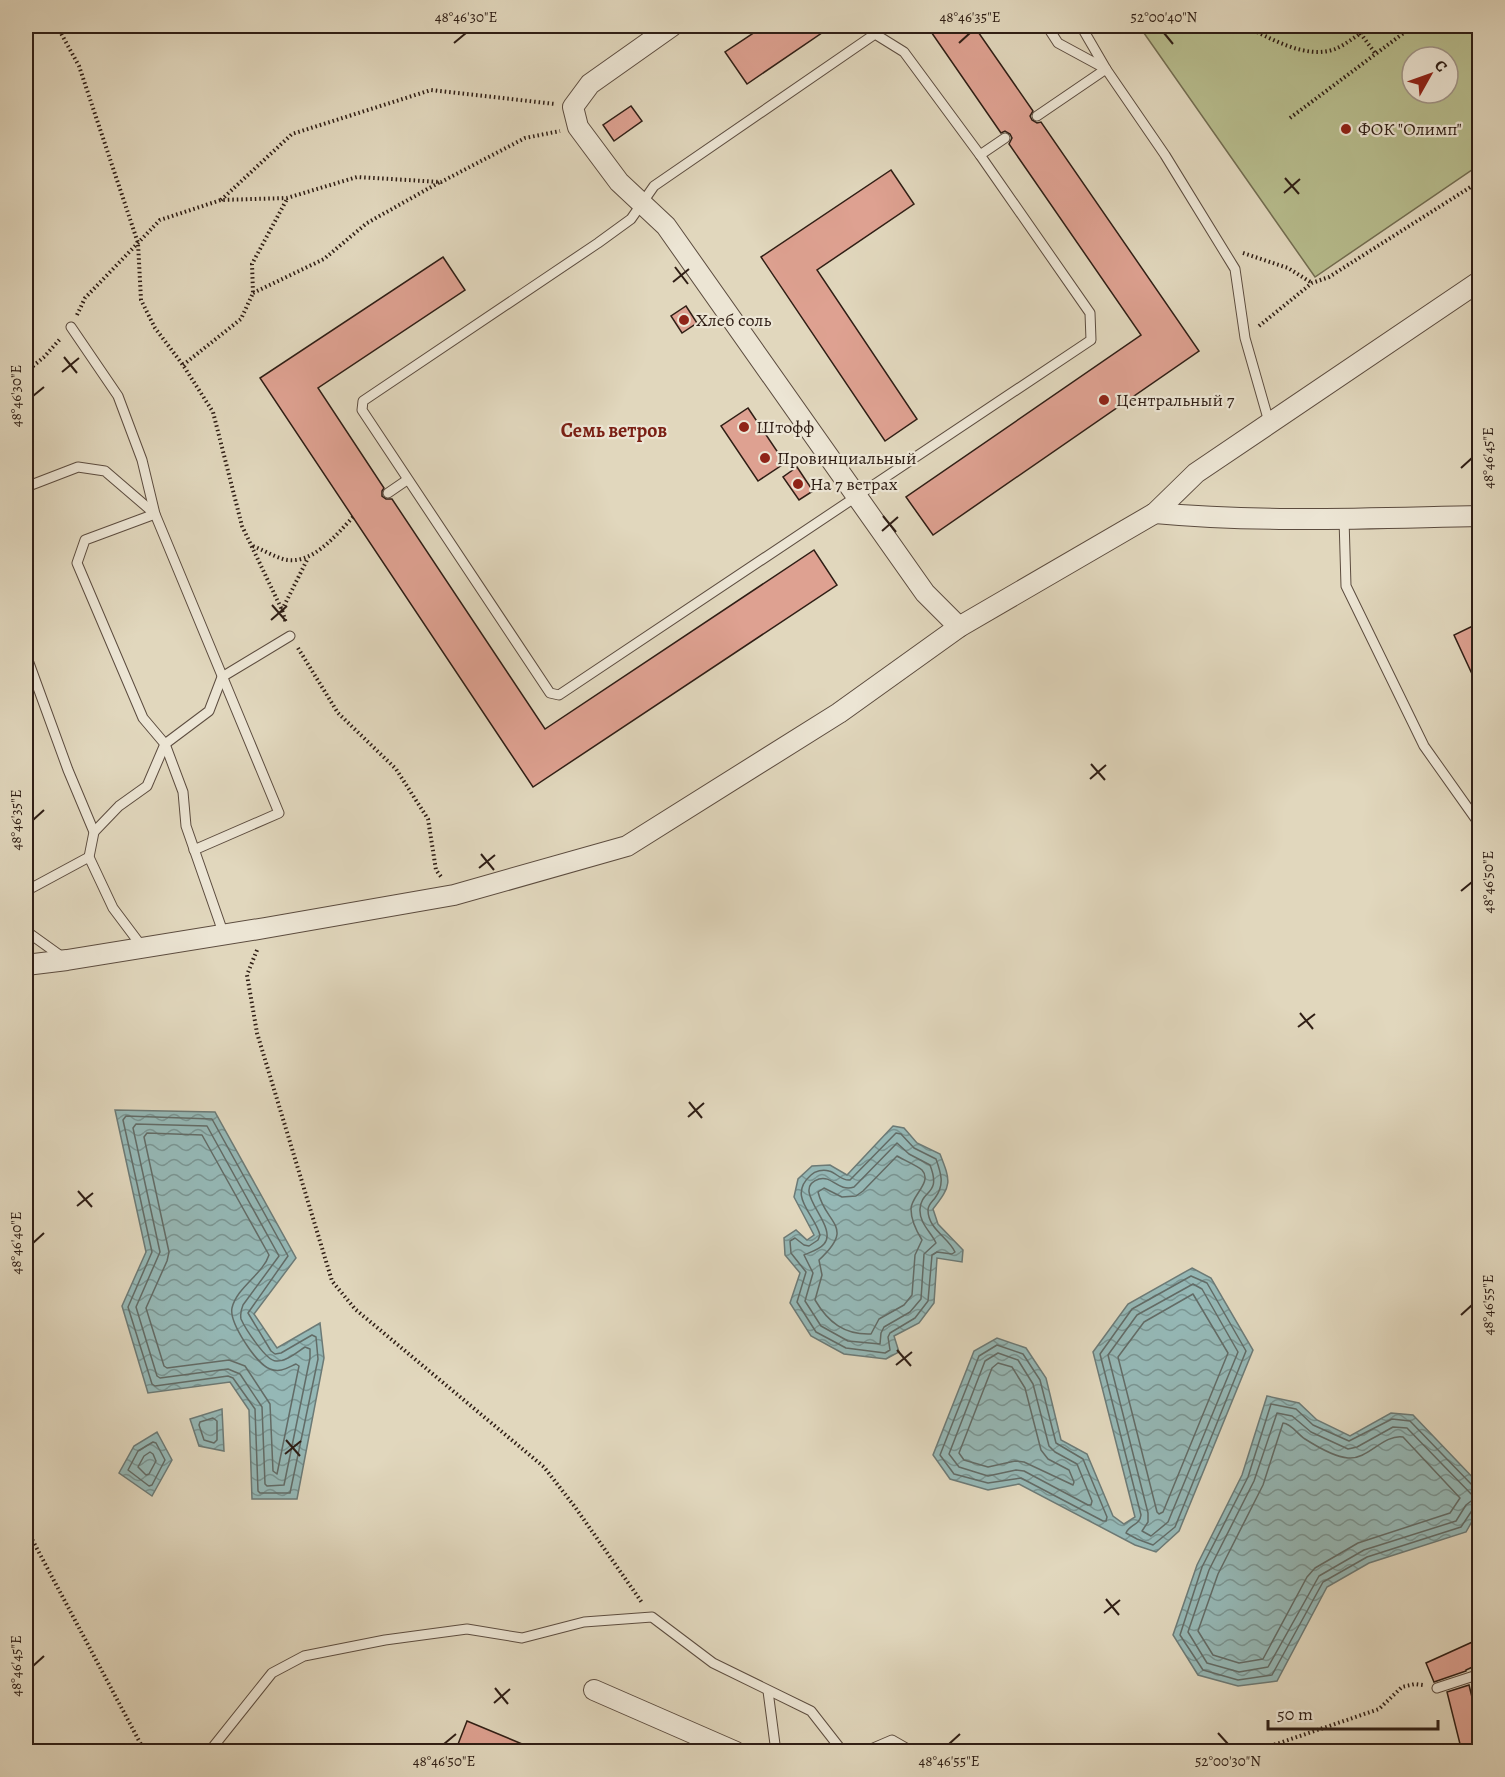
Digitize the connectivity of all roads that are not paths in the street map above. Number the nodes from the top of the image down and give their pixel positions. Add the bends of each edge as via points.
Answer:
1 (672, 26) edge
2 (1047, 26) edge
3 (1081, 26) edge
4 (1106, 69) junction
5 (1037, 116) dead end
6 (1005, 138) dead end
7 (980, 155) junction
8 (642, 202) junction
9 (1479, 281) edge
10 (72, 327) road end
11 (1269, 422) junction
12 (407, 480) junction
13 (26, 487) edge
14 (388, 493) dead end
15 (855, 497) junction
16 (1155, 513) junction
17 (155, 514) junction
18 (1479, 516) edge
19 (1344, 519) junction
20 (959, 627) junction
21 (290, 636) road end
22 (26, 658) edge
23 (222, 677) junction
24 (165, 744) junction
25 (1479, 825) edge
26 (94, 832) junction
27 (194, 850) junction
28 (89, 857) junction
29 (26, 891) edge
30 (26, 931) edge
31 (224, 934) junction
32 (143, 948) junction
33 (67, 960) junction
34 (26, 965) edge
35 (1479, 1674) edge
36 (1437, 1688) road end
37 (594, 1690) dead end
38 (768, 1691) junction
39 (209, 1752) edge
40 (736, 1752) edge
41 (776, 1752) edge
42 (843, 1752) edge
43 (869, 1752) edge
44 (913, 1752) edge

1 - 8 street via 590,84 573,106 578,127 619,182
2 - 4 lane via 1058,43
3 - 4 lane
4 - 5 lane
4 - 11 lane via 1235,268 1245,338
6 - 7 lane
7 - 8 lane via 904,52 875,34 654,186
7 - 15 lane via 1090,314 1091,340
8 - 12 lane via 631,219 598,243 363,401 362,410
8 - 15 street via 666,226
9 - 11 street
10 - 17 lane via 118,396 142,460
11 - 16 street via 1196,473
12 - 14 lane
12 - 15 lane via 550,693 559,694
13 - 17 lane via 78,467 105,471
15 - 20 street via 925,593
16 - 19 street via 1213,518
16 - 20 street
17 - 23 lane
17 - 24 lane via 85,540 77,563 143,718
18 - 19 street
19 - 25 lane via 1346,586 1424,746
20 - 31 street via 839,713 627,846 453,895
21 - 23 lane
22 - 26 lane
23 - 24 lane via 209,711
23 - 27 lane via 279,813
24 - 26 lane via 147,786 119,806
24 - 27 lane via 183,792 186,826
26 - 28 lane
27 - 31 lane
28 - 29 lane
28 - 32 lane via 113,908
30 - 33 lane
31 - 32 street
32 - 33 street
33 - 34 street
35 - 36 lane
37 - 40 street
38 - 39 lane via 714,1663 652,1617 584,1622 522,1638 467,1629 304,1656 272,1673
38 - 41 lane
38 - 42 lane via 811,1711
43 - 44 lane via 892,1740

